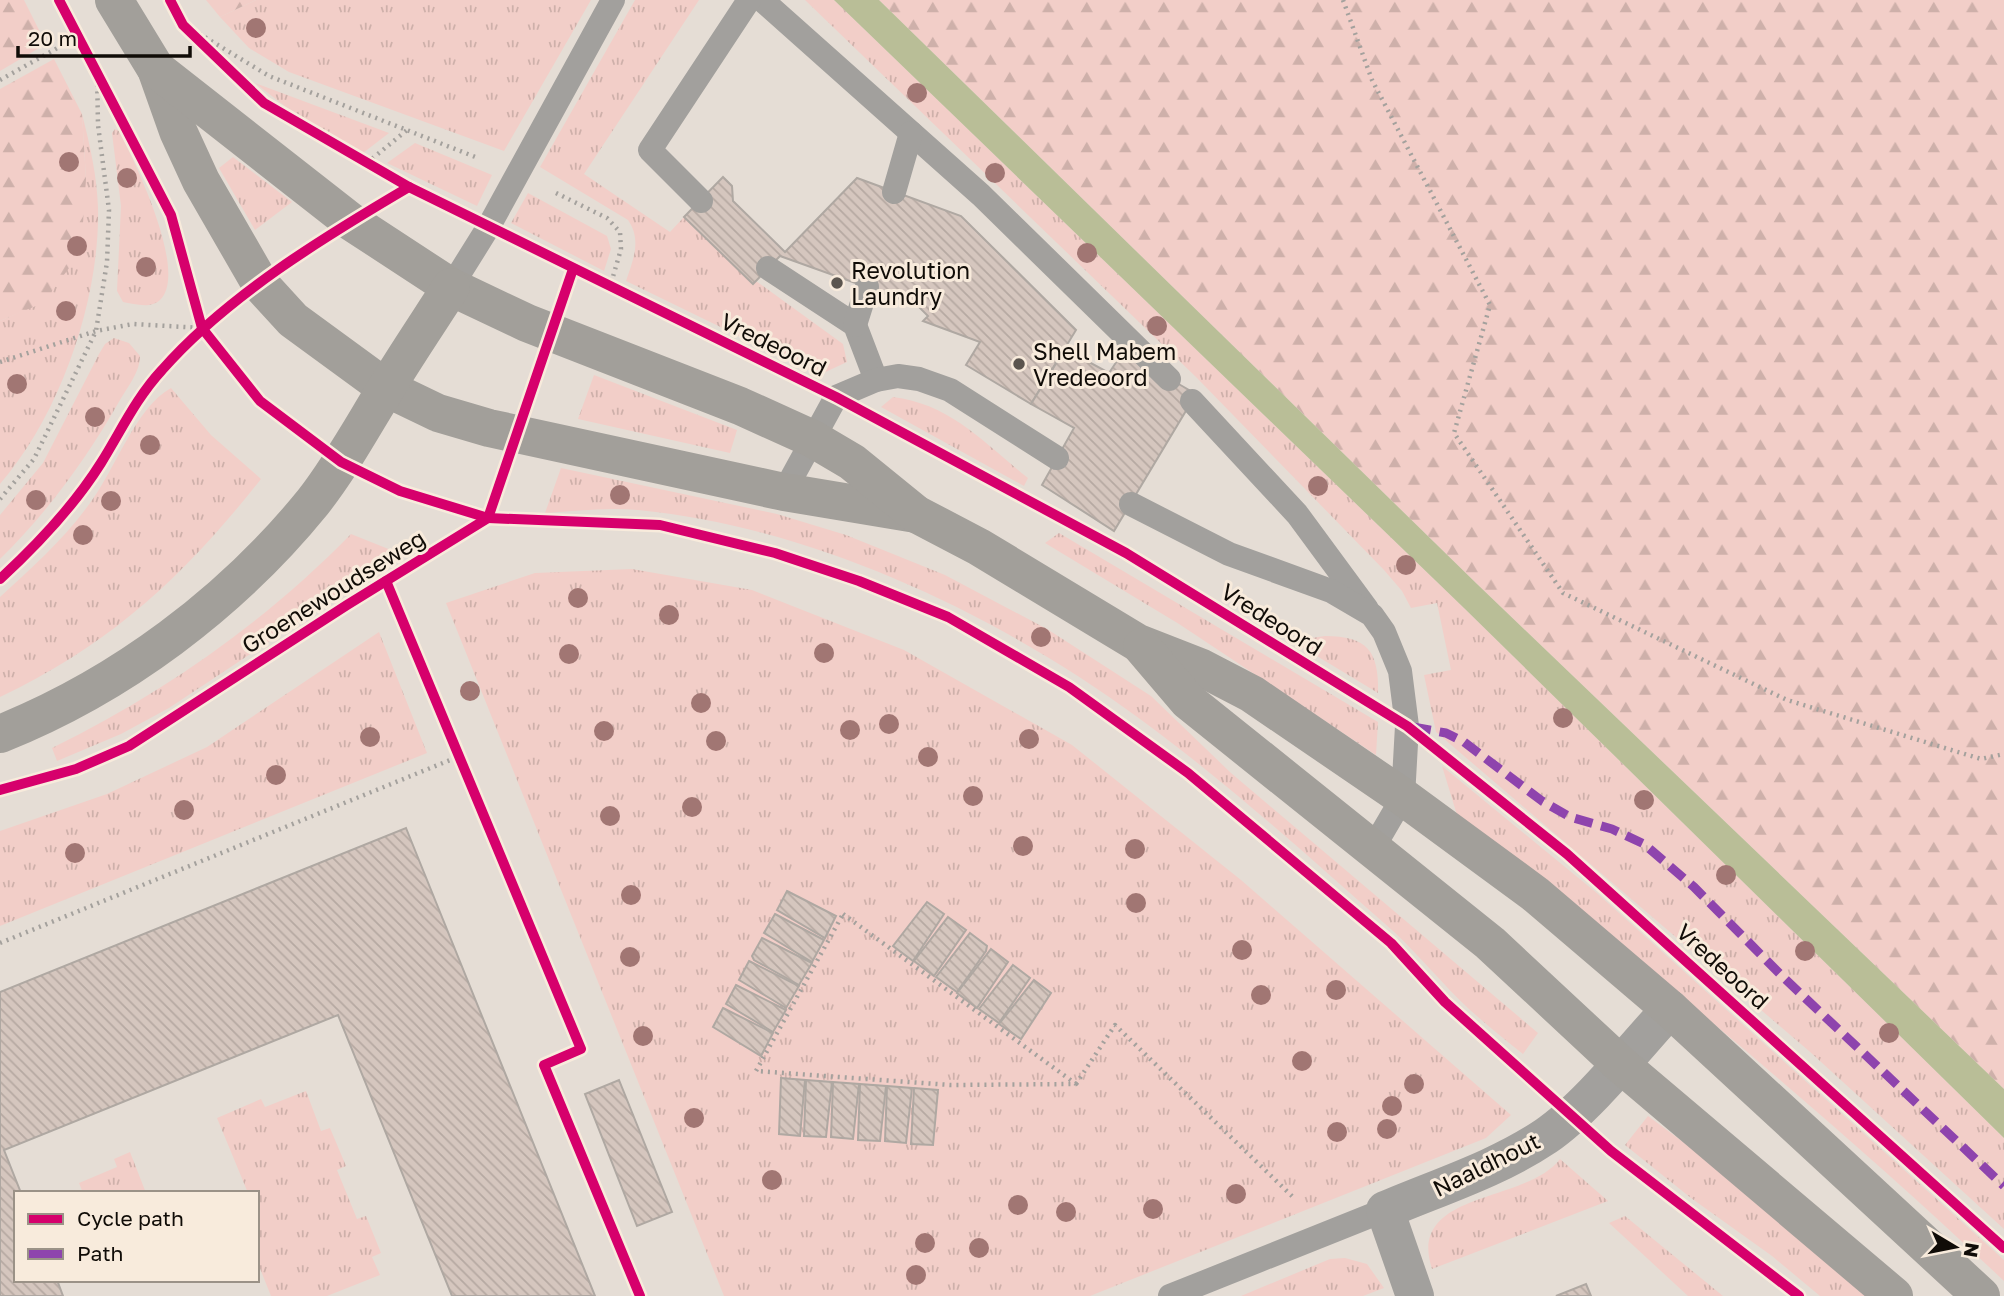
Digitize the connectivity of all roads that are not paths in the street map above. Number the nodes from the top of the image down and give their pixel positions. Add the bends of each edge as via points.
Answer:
1 (114, 0) edge
2 (613, 0) edge
3 (749, 0) edge
4 (762, 0) edge
5 (156, 69) junction
6 (911, 133) junction
7 (894, 192) dead end
8 (701, 201) dead end
9 (768, 268) dead end
10 (451, 287) junction
11 (867, 287) dead end
12 (855, 325) junction
13 (1169, 379) dead end
14 (876, 380) junction
15 (386, 388) junction
16 (1192, 401) dead end
17 (813, 439) junction
18 (1057, 458) dead end
19 (784, 492) junction
20 (1131, 504) dead end
21 (916, 514) junction
22 (1372, 615) junction
23 (1138, 643) junction
24 (0, 734) edge
25 (1403, 797) junction
26 (1372, 850) junction
27 (1670, 1009) junction
28 (1620, 1063) junction
29 (1385, 1210) junction
30 (1170, 1296) edge
31 (1415, 1296) edge
32 (1894, 1296) edge
33 (1981, 1296) edge

1 - 5 street
2 - 10 lane
3 - 8 lane via 650,150
4 - 6 lane
5 - 10 street via 350,221
5 - 15 street via 201,181 261,285 293,320
6 - 7 lane
6 - 13 lane
9 - 12 lane
10 - 15 street
10 - 17 street via 527,323
11 - 12 lane
12 - 14 lane
14 - 17 lane via 836,397
14 - 18 lane via 898,376 950,390
15 - 19 street via 438,413 489,428
15 - 24 street via 314,501 223,594 150,653 91,692
16 - 22 lane via 1297,514
17 - 19 lane
17 - 21 street via 852,461
19 - 21 street
20 - 22 lane via 1229,554 1331,591
21 - 23 street
22 - 25 lane via 1389,641 1400,671 1406,726
23 - 25 street via 1252,694
23 - 26 street via 1188,701
25 - 26 lane
25 - 27 street via 1535,894
26 - 28 street via 1490,943
27 - 28 street, Naaldhout
27 - 33 street
28 - 29 street, Naaldhout via 1556,1127 1525,1149
28 - 32 street
29 - 30 lane
29 - 31 street

